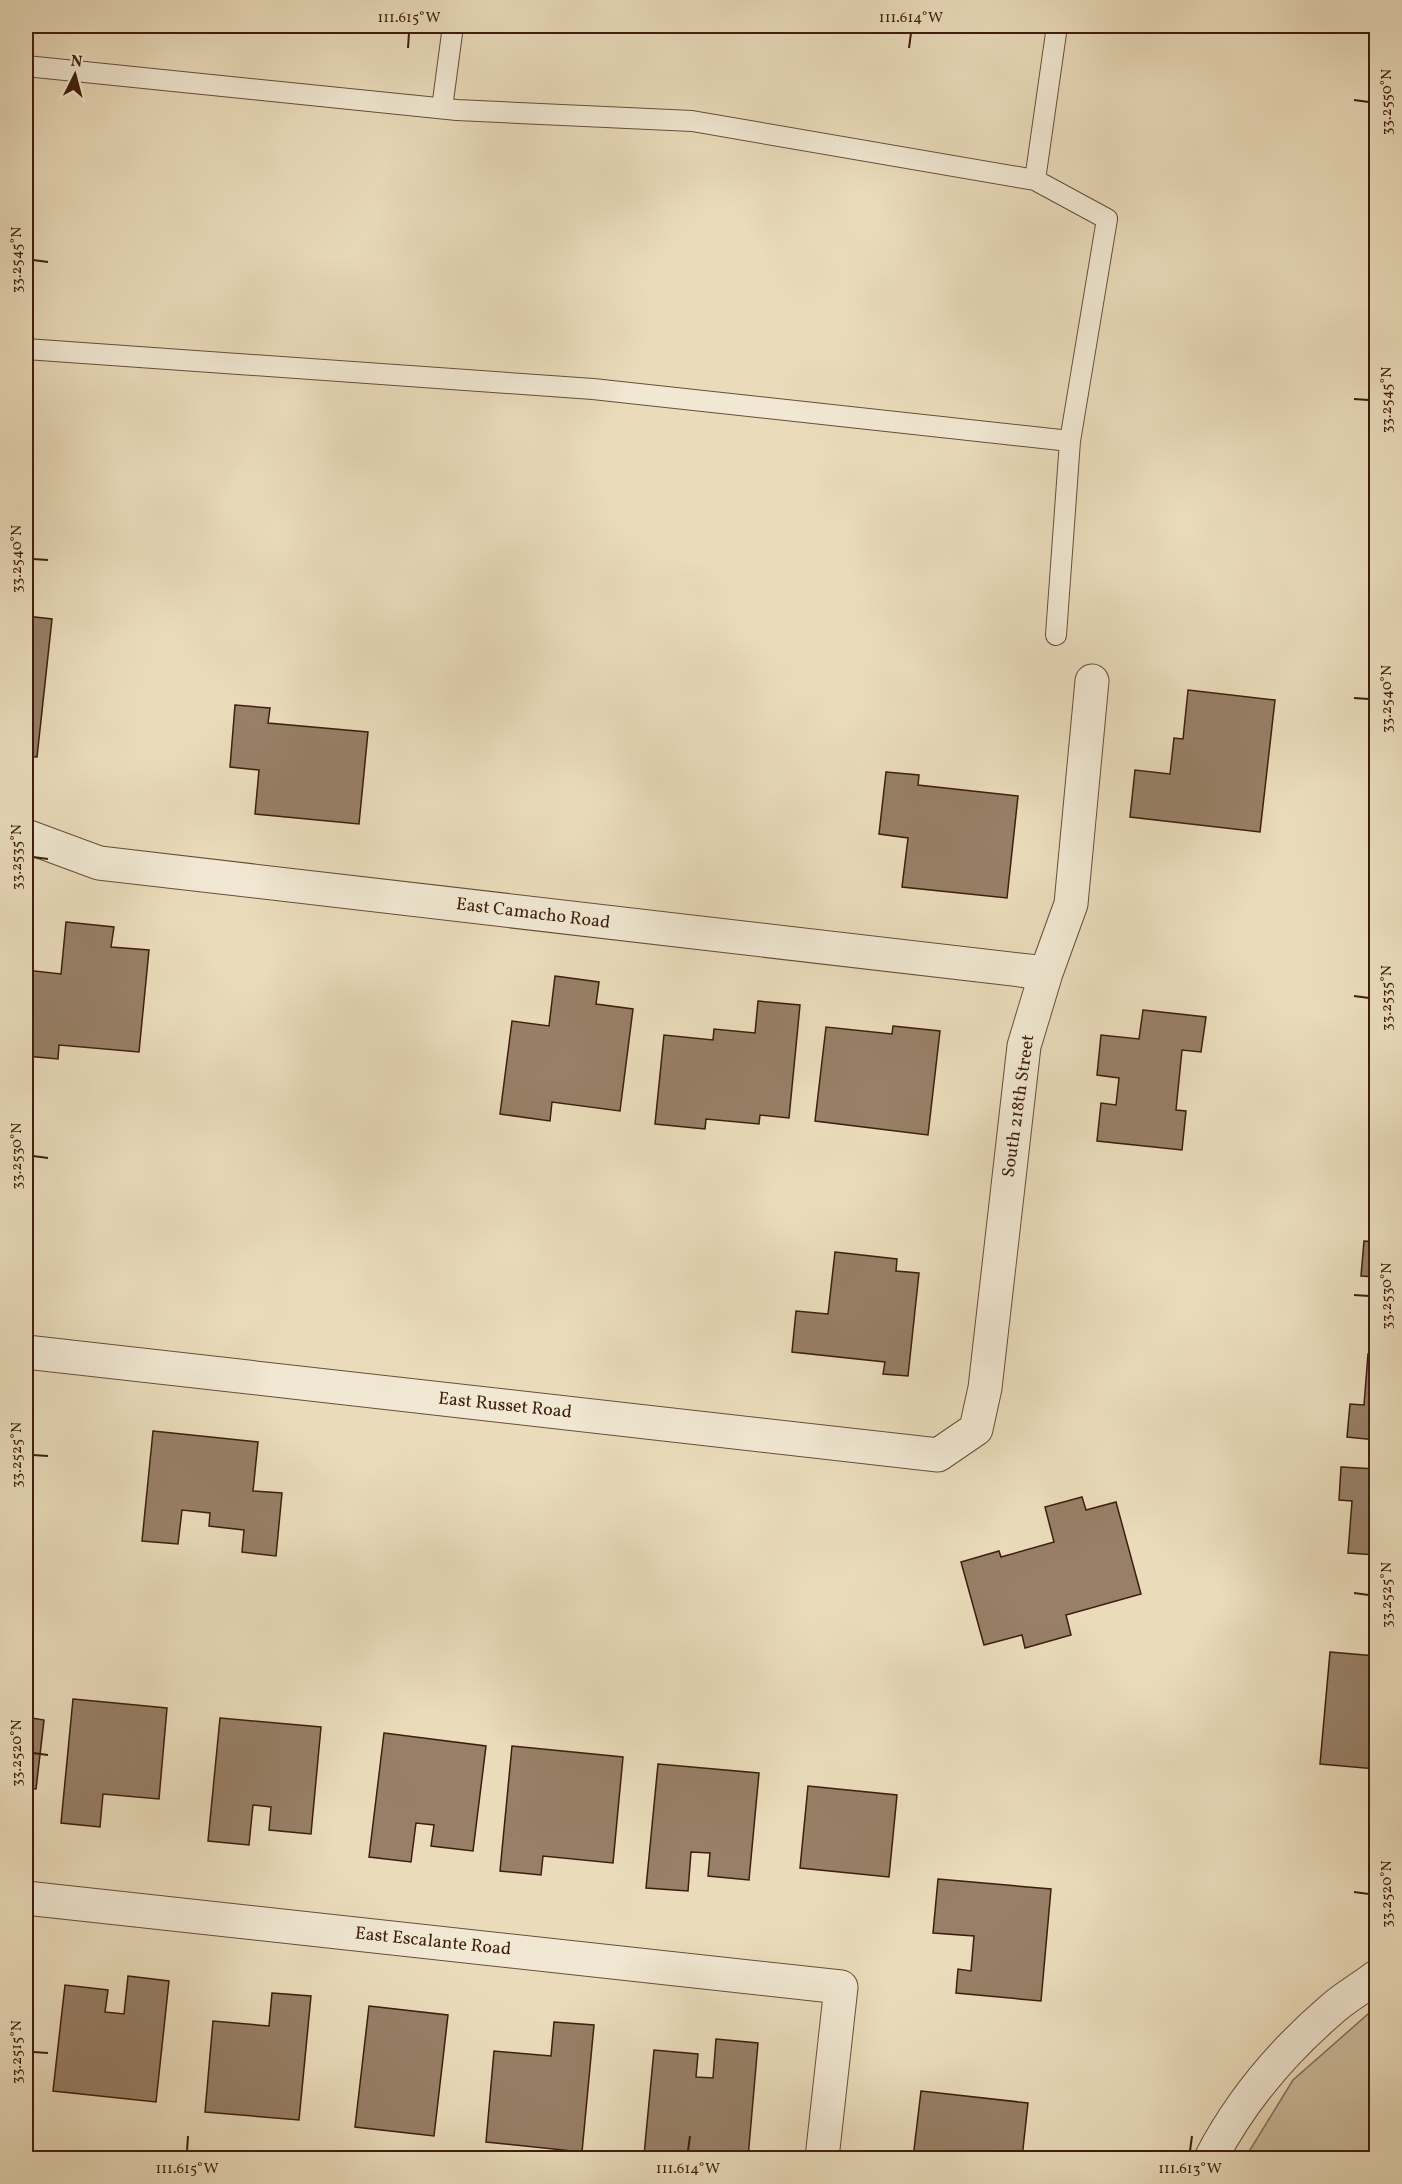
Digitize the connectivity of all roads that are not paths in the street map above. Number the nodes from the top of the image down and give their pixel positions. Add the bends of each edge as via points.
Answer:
1 (453, 26) edge
2 (1057, 26) edge
3 (26, 66) edge
4 (442, 108) junction
5 (1035, 180) junction
6 (26, 350) edge
7 (1070, 441) junction
8 (1056, 634) dead end
9 (1092, 681) dead end
10 (26, 836) edge
11 (1046, 973) junction
12 (26, 1352) edge
13 (976, 1430) joint
14 (26, 1898) edge
15 (1377, 1977) edge
16 (822, 2158) edge
17 (1211, 2158) edge

1 - 4 lane
2 - 5 lane
3 - 4 lane
4 - 5 lane via 692,122
5 - 7 lane via 1107,219
6 - 7 lane via 592,389
7 - 8 lane
9 - 11 street, South 218th Street via 1071,904
10 - 11 street, East Camacho Road via 99,863
11 - 13 street, South 218th Street via 1024,1046 985,1388
12 - 13 street, East Russet Road via 938,1455
14 - 16 street, East Escalante Road via 841,1987
15 - 17 street via 1332,2009 1271,2068

